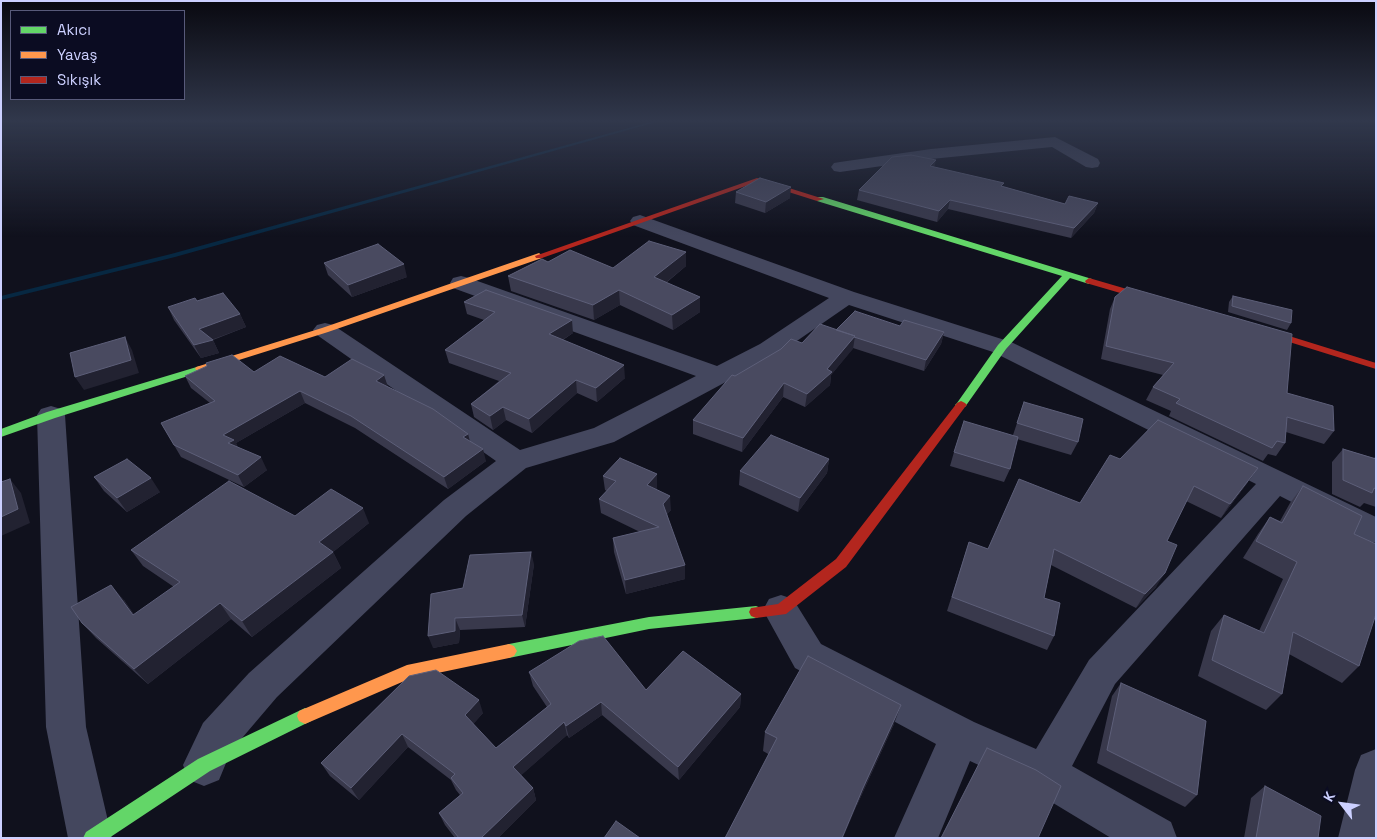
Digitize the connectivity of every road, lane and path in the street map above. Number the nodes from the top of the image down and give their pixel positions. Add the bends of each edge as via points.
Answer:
1 (895, 159) edge
2 (1085, 159) edge
3 (1092, 163) dead end
4 (840, 167) dead end
5 (640, 221) junction
6 (1068, 275) junction
7 (462, 283) junction
8 (846, 297) junction
9 (1172, 305) edge
10 (1247, 326) edge
11 (325, 330) junction
12 (1002, 347) junction
13 (1376, 366) edge
14 (720, 376) junction
15 (51, 415) junction
16 (1, 433) edge
17 (516, 461) junction
18 (1276, 481) junction
19 (1376, 531) edge
20 (781, 610) junction
21 (960, 736) junction
22 (204, 765) junction
23 (1376, 770) edge
24 (1045, 774) junction
25 (91, 838) edge
26 (916, 838) edge
27 (1155, 838) edge
28 (1360, 838) edge

1 - 4 street
2 - 3 street
5 - 6 street via 757,180
5 - 7 street
5 - 8 street
6 - 9 street
6 - 12 street
7 - 11 street
7 - 14 street
8 - 12 street
8 - 14 street via 769,349
10 - 13 street
11 - 15 street
11 - 17 street
12 - 18 street
12 - 20 street via 841,563
14 - 17 street via 604,435
15 - 16 street
15 - 25 street via 66,727
17 - 22 street via 455,508 263,685 217,737
18 - 19 street
18 - 24 street via 1102,672
20 - 21 street via 808,656
20 - 22 street via 649,623 407,672
21 - 24 street
21 - 26 street
22 - 25 street
23 - 28 street
24 - 27 street

